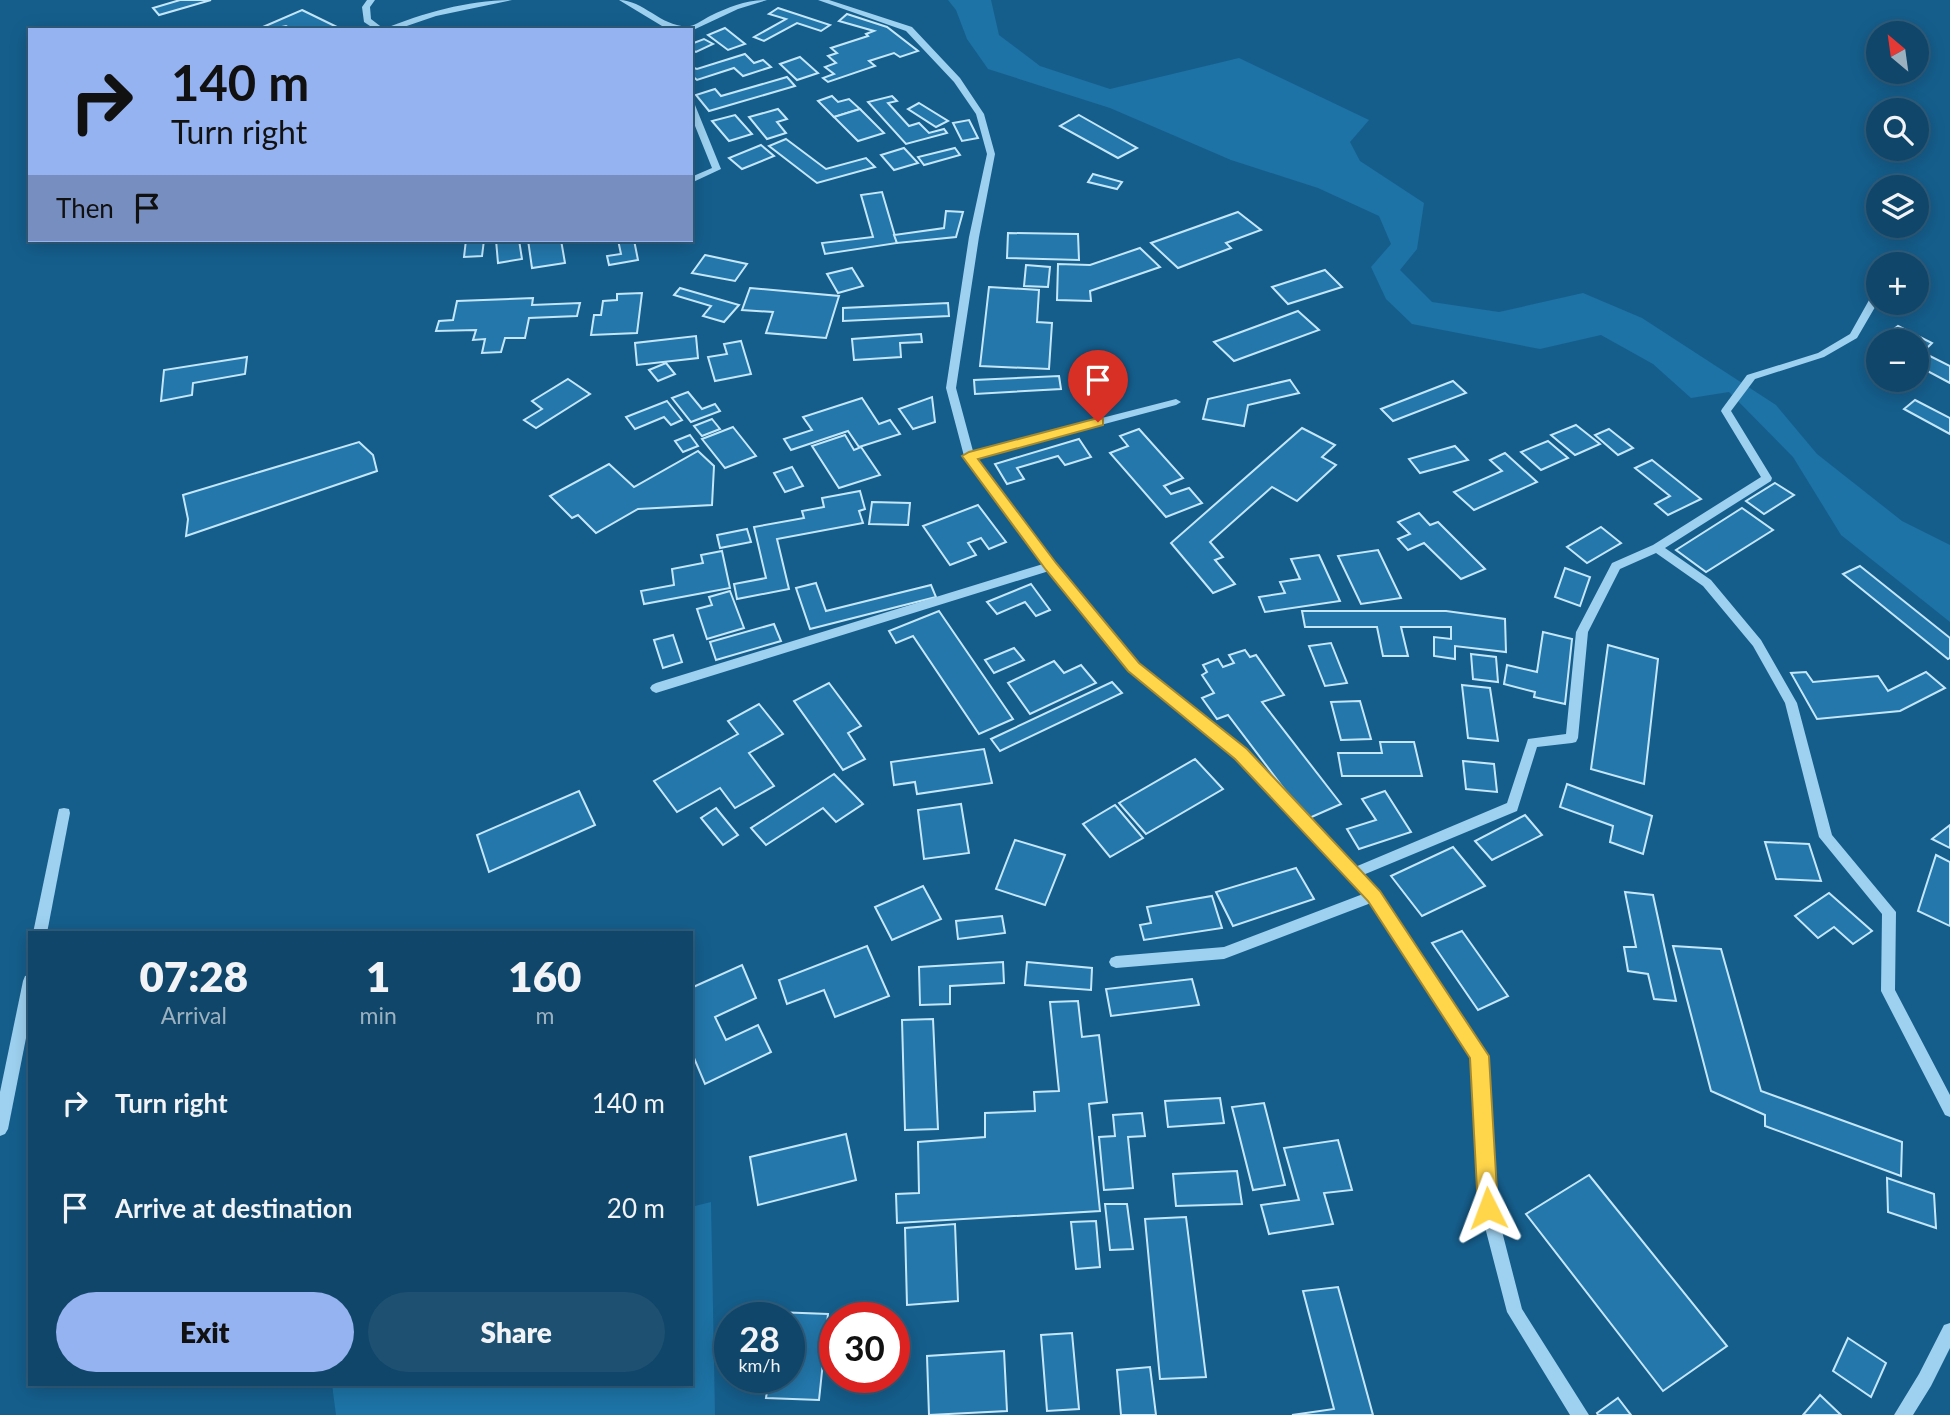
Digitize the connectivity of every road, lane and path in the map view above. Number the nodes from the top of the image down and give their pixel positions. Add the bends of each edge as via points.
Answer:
1 (371, 0) edge
2 (508, 0) edge
3 (622, 0) edge
4 (763, 0) edge
5 (822, 0) edge
6 (378, 28) edge
7 (393, 28) edge
8 (684, 28) edge
9 (691, 28) edge
10 (693, 110) edge
11 (693, 179) edge
12 (1866, 314) edge
13 (1176, 402) dead end
14 (969, 456) junction
15 (1657, 548) junction
16 (1051, 566) junction
17 (656, 688) dead end
18 (64, 813) dead end
19 (1354, 873) junction
20 (1374, 896) junction
21 (40, 931) edge
22 (1116, 962) dead end
23 (28, 991) edge
24 (1950, 1110) edge
25 (0, 1129) edge
26 (1950, 1331) edge
27 (1580, 1415) edge
28 (1903, 1415) edge

1 - 6 street via 366,7 367,20
2 - 7 street via 434,14
3 - 8 street via 665,24
4 - 9 street via 735,7
5 - 14 street via 909,29 957,80 980,114 991,154 951,388
10 - 11 street via 717,169
12 - 15 street via 1854,335 1821,355 1751,377 1726,411 1767,478
13 - 14 street
14 - 16 street
15 - 19 street via 1616,566 1582,632 1572,738 1532,743 1512,807
15 - 24 street via 1707,583 1757,643 1791,703 1826,837 1889,912 1888,991
16 - 17 street
16 - 19 street via 1133,667 1241,754
18 - 21 street
19 - 20 street
20 - 22 street via 1224,953
20 - 27 street via 1480,1056 1488,1208 1515,1312
23 - 25 street
26 - 28 street

